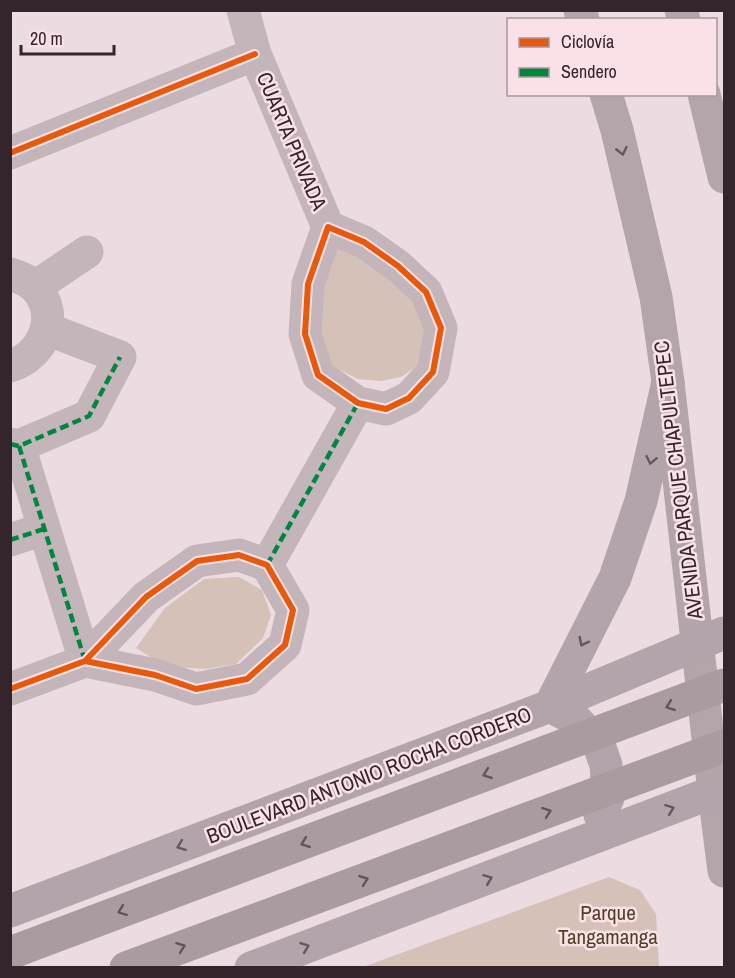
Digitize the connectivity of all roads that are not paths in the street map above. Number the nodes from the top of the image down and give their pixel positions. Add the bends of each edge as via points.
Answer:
1 (243, 10) edge
2 (255, 54) junction
3 (607, 96) edge
4 (704, 96) edge
5 (10, 153) edge
6 (724, 177) edge
7 (328, 227) junction
8 (87, 252) dead end
9 (23, 281) edge
10 (47, 329) junction
11 (10, 366) edge
12 (668, 382) junction
13 (358, 403) junction
14 (15, 445) edge
15 (44, 529) junction
16 (10, 540) edge
17 (267, 565) junction
18 (711, 638) edge
19 (85, 661) junction
20 (724, 685) edge
21 (10, 689) edge
22 (550, 706) junction
23 (724, 746) edge
24 (719, 790) edge
25 (575, 846) junction
26 (724, 871) edge
27 (10, 911) edge
28 (10, 953) edge
29 (126, 968) edge
30 (251, 968) edge

1 - 2 street, CUARTA PRIVADA
2 - 5 street, CUARTA PRIVADA
2 - 7 street, CUARTA PRIVADA
3 -> 12 main road, AVENIDA PARQUE CHAPULTEPEC via 656,297
4 - 6 main road
7 - 13 street via 308,284 304,334 318,375
7 - 13 street via 364,242 398,266 426,292 441,328 433,372 409,398 386,409
8 - 9 street
9 - 10 street via 43,299
10 - 11 street via 32,355
10 - 14 street via 120,357 89,416
12 - 18 main road, AVENIDA PARQUE CHAPULTEPEC
12 -> 22 main road via 642,501 615,578
13 - 17 street
14 - 15 street
15 - 16 street
15 - 19 street
17 - 19 street via 239,555 197,561 146,597
17 - 19 street via 293,610 285,645 247,679 196,689 155,675
18 - 22 main road, BOULEVARD ANTONIO ROCHA CORDERO
18 - 24 main road, AVENIDA PARQUE CHAPULTEPEC
19 - 21 street
20 -> 28 highway, bridge
22 - 25 main road via 576,720 599,745 606,765 608,798 597,822
22 -> 27 main road, BOULEVARD ANTONIO ROCHA CORDERO
29 -> 23 highway, bridge
25 -> 24 main road
24 - 26 main road, AVENIDA PARQUE CHAPULTEPEC
30 -> 25 main road

